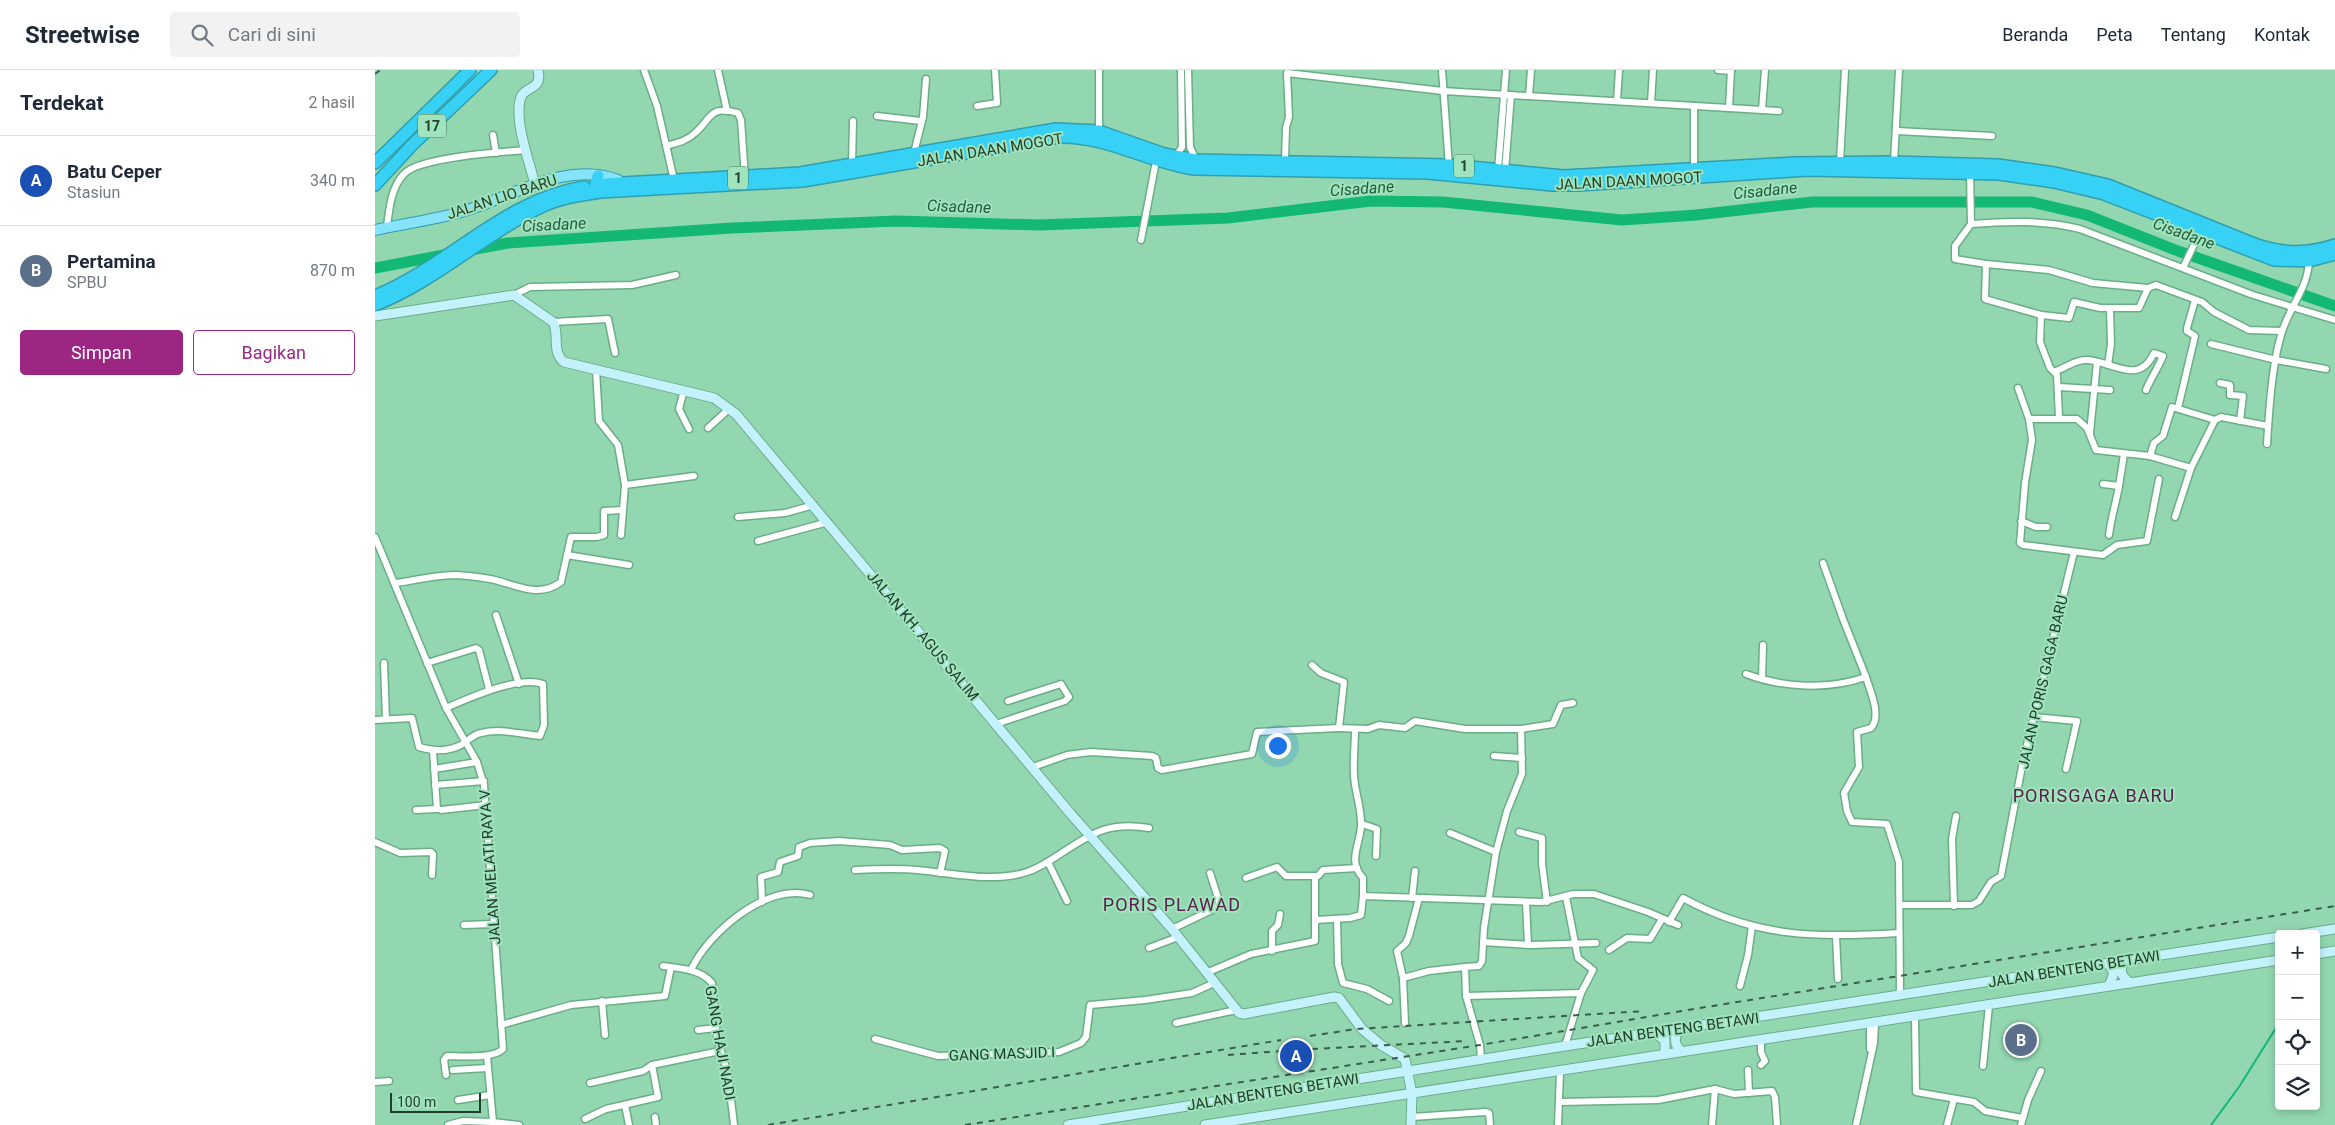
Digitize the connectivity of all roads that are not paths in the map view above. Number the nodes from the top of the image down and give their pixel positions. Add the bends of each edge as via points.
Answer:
1 (470, 70) edge
2 (491, 70) edge
3 (538, 70) edge
4 (644, 70) edge
5 (718, 70) edge
6 (995, 70) edge
7 (1099, 70) edge
8 (1181, 70) edge
9 (1188, 70) edge
10 (1442, 70) edge
11 (1506, 70) edge
12 (1531, 70) edge
13 (1619, 70) edge
14 (1653, 70) edge
15 (1718, 70) edge
16 (1731, 70) edge
17 (1765, 70) edge
18 (1845, 70) edge
19 (1899, 70) edge
20 (926, 79) dead end
21 (1443, 91) junction
22 (1504, 94) junction
23 (1511, 95) junction
24 (1529, 96) junction
25 (1617, 101) junction
26 (1651, 103) junction
27 (977, 106) dead end
28 (1694, 106) junction
29 (1729, 108) junction
30 (1762, 110) junction
31 (727, 111) junction
32 (1779, 111) dead end
33 (877, 116) dead end
34 (853, 121) dead end
35 (921, 121) junction
36 (1505, 124) junction
37 (1099, 131) junction
38 (1897, 131) junction
39 (493, 135) dead end
40 (1992, 136) dead end
41 (666, 146) junction
42 (526, 150) junction
43 (949, 151) junction
44 (496, 152) junction
45 (914, 154) junction
46 (1175, 157) junction
47 (1196, 160) junction
48 (1156, 161) junction
49 (1285, 161) junction
50 (1840, 162) junction
51 (1894, 162) junction
52 (375, 163) edge
53 (852, 165) junction
54 (1449, 169) junction
55 (1694, 169) junction
56 (1502, 170) junction
57 (1970, 175) junction
58 (745, 178) junction
59 (673, 180) junction
60 (535, 184) junction
61 (596, 184) junction
62 (375, 185) edge
63 (621, 186) junction
64 (2106, 190) junction
65 (1971, 221) junction
66 (387, 228) junction
67 (375, 230) edge
68 (2198, 236) junction
69 (1141, 240) dead end
70 (2335, 245) edge
71 (2335, 254) edge
72 (2309, 261) junction
73 (1985, 264) junction
74 (2184, 266) junction
75 (677, 275) dead end
76 (417, 280) junction
77 (2149, 288) junction
78 (514, 295) junction
79 (375, 296) edge
80 (2195, 300) junction
81 (375, 305) edge
82 (2293, 306) junction
83 (2110, 309) junction
84 (2041, 315) junction
85 (375, 316) edge
86 (2335, 320) edge
87 (553, 322) junction
88 (2282, 331) junction
89 (2211, 344) dead end
90 (615, 353) dead end
91 (2276, 360) junction
92 (2097, 362) junction
93 (2108, 365) junction
94 (2326, 369) dead end
95 (596, 370) junction
96 (2056, 372) junction
97 (2219, 384) dead end
98 (2059, 387) junction
99 (2019, 388) dead end
100 (2095, 388) junction
101 (684, 390) junction
102 (2110, 390) dead end
103 (2147, 390) dead end
104 (730, 408) junction
105 (2178, 408) junction
106 (2059, 417) junction
107 (2029, 419) junction
108 (2215, 420) junction
109 (2240, 420) junction
110 (2268, 426) junction
111 (708, 428) dead end
112 (689, 430) dead end
113 (2090, 434) junction
114 (2267, 444) dead end
115 (2124, 454) junction
116 (2150, 456) junction
117 (2191, 468) junction
118 (694, 476) dead end
119 (2159, 479) dead end
120 (2103, 484) dead end
121 (625, 485) junction
122 (2119, 486) junction
123 (814, 505) junction
124 (622, 510) junction
125 (738, 516) dead end
126 (2175, 517) dead end
127 (2021, 521) junction
128 (828, 522) junction
129 (2047, 527) dead end
130 (621, 535) dead end
131 (2109, 535) dead end
132 (375, 538) edge
133 (758, 541) dead end
134 (2074, 552) junction
135 (567, 555) junction
136 (1823, 563) dead end
137 (629, 565) dead end
138 (396, 583) junction
139 (496, 615) dead end
140 (1763, 645) dead end
141 (383, 663) dead end
142 (427, 663) junction
143 (1312, 665) dead end
144 (1746, 674) dead end
145 (1866, 677) junction
146 (1762, 679) junction
147 (519, 684) junction
148 (489, 690) junction
149 (1008, 701) dead end
150 (1573, 703) dead end
151 (446, 708) junction
152 (2033, 717) junction
153 (386, 719) junction
154 (375, 720) edge
155 (996, 724) junction
156 (1339, 728) junction
157 (1355, 729) junction
158 (1521, 729) junction
159 (465, 742) junction
160 (433, 751) junction
161 (1494, 756) dead end
162 (1522, 758) junction
163 (477, 762) junction
164 (1033, 767) junction
165 (434, 769) junction
166 (2066, 769) dead end
167 (484, 781) junction
168 (435, 785) junction
169 (486, 805) junction
170 (415, 810) dead end
171 (441, 810) dead end
172 (1956, 816) dead end
173 (1361, 824) junction
174 (1149, 828) dead end
175 (1519, 832) dead end
176 (1450, 834) dead end
177 (1090, 836) junction
178 (375, 842) edge
179 (1496, 852) junction
180 (1376, 856) dead end
181 (1048, 862) junction
182 (1357, 868) junction
183 (855, 870) dead end
184 (1415, 871) dead end
185 (940, 873) junction
186 (1210, 873) dead end
187 (432, 875) dead end
188 (1315, 876) junction
189 (1246, 878) dead end
190 (810, 895) dead end
191 (1363, 896) junction
192 (1565, 897) junction
193 (1416, 898) junction
194 (1067, 901) dead end
195 (1488, 901) junction
196 (762, 902) junction
197 (1526, 902) junction
198 (1547, 902) junction
199 (1900, 905) junction
200 (1953, 906) junction
201 (1280, 914) dead end
202 (1337, 919) junction
203 (1315, 920) junction
204 (1665, 920) junction
205 (493, 924) junction
206 (464, 925) dead end
207 (1678, 925) dead end
208 (1752, 926) junction
209 (1172, 929) junction
210 (2335, 929) edge
211 (2320, 931) edge
212 (1899, 933) junction
213 (1836, 936) junction
214 (1178, 937) junction
215 (2275, 938) edge
216 (1483, 942) junction
217 (1596, 943) dead end
218 (1576, 944) junction
219 (1528, 945) junction
220 (1149, 948) dead end
221 (1609, 950) dead end
222 (1272, 951) junction
223 (2335, 951) edge
224 (2320, 953) edge
225 (2275, 961) edge
226 (2116, 964) junction
227 (663, 966) dead end
228 (671, 967) junction
229 (1465, 967) junction
230 (691, 970) junction
231 (1206, 973) junction
232 (1403, 978) junction
233 (1838, 979) dead end
234 (2127, 982) junction
235 (1214, 983) junction
236 (2111, 984) junction
237 (1740, 986) dead end
238 (1581, 993) junction
239 (1466, 996) junction
240 (1899, 996) junction
241 (602, 1001) junction
242 (1389, 1001) dead end
243 (1989, 1005) junction
244 (1235, 1010) junction
245 (1915, 1017) junction
246 (1176, 1023) dead end
247 (1405, 1023) dead end
248 (1873, 1024) junction
249 (501, 1025) junction
250 (716, 1028) junction
251 (698, 1030) dead end
252 (1677, 1033) junction
253 (605, 1035) dead end
254 (1660, 1036) junction
255 (875, 1039) dead end
256 (1761, 1040) junction
257 (1565, 1046) junction
258 (1679, 1049) junction
259 (720, 1051) junction
260 (1666, 1051) junction
261 (487, 1056) junction
262 (1481, 1060) junction
263 (653, 1064) junction
264 (1761, 1065) dead end
265 (1983, 1066) dead end
266 (487, 1068) junction
267 (453, 1070) dead end
268 (1748, 1070) dead end
269 (2041, 1071) dead end
270 (1561, 1072) junction
271 (1410, 1074) junction
272 (446, 1076) dead end
273 (389, 1081) dead end
274 (375, 1082) edge
275 (591, 1083) dead end
276 (1715, 1089) junction
277 (1412, 1090) junction
278 (1749, 1092) junction
279 (490, 1095) junction
280 (1954, 1099) junction
281 (458, 1100) dead end
282 (1559, 1102) junction
283 (625, 1105) junction
284 (655, 1117) dead end
285 (585, 1119) dead end
286 (1411, 1121) edge
287 (493, 1122) junction
288 (2022, 1122) edge
289 (448, 1125) edge
290 (519, 1125) edge
291 (629, 1125) edge
292 (656, 1125) edge
293 (733, 1125) edge
294 (1068, 1125) edge
295 (1205, 1125) edge
296 (1490, 1125) edge
297 (1558, 1125) edge
298 (1712, 1125) edge
299 (1777, 1125) edge
300 (1855, 1125) edge
301 (1947, 1125) edge

1 - 52 highway, 17
2 - 62 highway, 17
3 - 42 main road via 538,82 523,93 519,102
4 - 41 street
5 - 31 street
6 - 27 street via 997,102
7 - 37 street
8 - 46 street via 1182,147
9 - 47 street via 1190,147
10 - 21 street
11 - 22 street
12 - 24 street
13 - 25 street
14 - 26 street
15 - 16 street
16 - 29 street
17 - 30 street
18 - 50 street
19 - 38 street
20 - 35 street
21 - 22 street
21 - 49 street via 1287,73 1289,117
21 - 54 street
22 - 23 street
22 - 36 street
23 - 24 street
23 - 36 street
24 - 25 street
25 - 26 street
26 - 28 street
28 - 29 street
28 - 55 street
29 - 30 street
30 - 32 street
31 - 41 street via 709,114 696,133 684,141
31 - 58 street via 738,113 741,120
33 - 35 street
34 - 53 street
35 - 45 street
36 - 56 street
37 - 43 highway, JALAN DAAN MOGOT / 1 via 1051,130
37 - 46 highway, JALAN DAAN MOGOT / 1
38 - 40 street
38 - 51 street
39 - 44 street
41 - 59 street
42 - 44 street
42 - 60 main road
43 - 45 highway, JALAN DAAN MOGOT / 1
43 - 48 highway, JALAN DAAN MOGOT / 1 via 1071,137 1101,141
43 - 63 highway, JALAN DAAN MOGOT / 1 via 803,181
44 - 66 street via 420,165 406,172 391,200
45 - 53 highway, JALAN DAAN MOGOT / 1
46 - 47 highway, JALAN DAAN MOGOT / 1
47 - 49 highway, JALAN DAAN MOGOT / 1
48 - 54 highway, JALAN DAAN MOGOT / 1 via 1193,169
48 - 69 street
49 - 54 highway, JALAN DAAN MOGOT / 1
50 - 51 highway, JALAN DAAN MOGOT / 1
50 - 55 highway, JALAN DAAN MOGOT / 1
51 - 64 highway, JALAN DAAN MOGOT / 1 via 1998,165 2055,173
53 - 58 highway, JALAN DAAN MOGOT / 1
54 - 56 highway, JALAN DAAN MOGOT / 1
54 - 57 highway, JALAN DAAN MOGOT / 1 via 1552,185 1808,170
55 - 56 highway, JALAN DAAN MOGOT / 1 via 1582,176
57 - 64 highway, JALAN DAAN MOGOT / 1 via 2031,178
57 - 65 street
58 - 59 highway, JALAN DAAN MOGOT / 1
59 - 63 highway, JALAN DAAN MOGOT / 1
60 - 61 main road, JALAN LIO BARU via 558,178
60 - 66 main road, JALAN LIO BARU via 463,212
61 - 63 highway, JALAN DAAN MOGOT / 1
61 - 63 main road, JALAN LIO BARU via 615,178
61 - 76 highway, JALAN DAAN MOGOT / 1 via 501,225
64 - 68 highway, JALAN DAAN MOGOT / 1
64 - 70 highway, JALAN DAAN MOGOT / 1 via 2269,249 2301,253
65 - 73 street via 1955,246 1955,259
65 - 74 street via 2058,224
66 - 67 main road, JALAN LIO BARU
68 - 72 highway, JALAN DAAN MOGOT / 1 via 2261,256
68 - 74 street
71 - 72 highway, JALAN DAAN MOGOT / 1
72 - 82 street via 2307,281
73 - 77 street via 2049,270 2093,282
73 - 84 street via 1985,299
74 - 82 street
75 - 78 street via 632,285 530,287
76 - 79 highway, JALAN DAAN MOGOT / 1
76 - 81 highway, JALAN DAAN MOGOT / 1
77 - 80 street via 2156,285 2169,288
77 - 83 street via 2139,308
78 - 85 main road
78 - 87 main road
80 - 88 street via 2249,330
80 - 105 street via 2187,331 2195,336
82 - 86 street
82 - 88 street
83 - 84 street via 2074,302 2069,318
83 - 93 street
84 - 96 street via 2040,342 2050,368
87 - 90 street via 608,319
87 - 95 main road, JALAN KH. AGUS SALIM via 560,359
88 - 91 street
89 - 91 street
91 - 94 street
91 - 110 street
92 - 93 street
92 - 96 street via 2078,360
92 - 100 street
93 - 103 street via 2122,370 2142,368 2154,353 2162,356
95 - 101 main road, JALAN KH. AGUS SALIM
95 - 121 street via 599,421 618,445
96 - 98 street
97 - 109 street via 2230,385 2230,395 2243,396
98 - 100 street
98 - 106 street
99 - 107 street
100 - 102 street
100 - 113 street
101 - 104 main road, JALAN KH. AGUS SALIM via 714,398
101 - 112 street via 679,409
104 - 111 street
104 - 123 main road, JALAN KH. AGUS SALIM
105 - 108 street
105 - 116 street via 2172,407 2163,436 2154,443
106 - 107 street
106 - 113 street via 2082,422
107 - 127 street via 2032,440
108 - 109 street via 2219,417
108 - 117 street
109 - 110 street
110 - 114 street
113 - 115 street via 2096,450
115 - 116 street
115 - 122 street
116 - 117 street
117 - 126 street
118 - 121 street
119 - 134 street via 2147,541 2117,545 2103,555
120 - 122 street
121 - 124 street
122 - 131 street
123 - 125 street via 785,513
123 - 128 main road, JALAN KH. AGUS SALIM
124 - 130 street
124 - 135 street via 604,511 604,535 571,537
127 - 129 street
127 - 134 street via 2020,543 2023,545
128 - 133 street
128 - 155 main road, JALAN KH. AGUS SALIM
132 - 138 street, JALAN MELATI RAYA V
134 - 152 street, JALAN PORIS GAGA BARU
135 - 137 street
135 - 138 street via 561,582 542,590 457,575
136 - 145 street
138 - 142 street, JALAN MELATI RAYA V
139 - 147 street
140 - 146 street
141 - 153 street
142 - 148 street via 476,648
142 - 151 street, JALAN MELATI RAYA V
143 - 156 street via 1321,673 1344,682
144 - 146 street
145 - 146 street via 1816,686
145 - 199 street via 1874,706 1874,724 1857,732 1859,767 1844,790 1844,800 1852,822 1887,824 1897,855
147 - 148 street
147 - 159 street via 543,684 544,725 540,736 497,730 481,733
148 - 151 street
149 - 155 street via 1061,684 1069,697
150 - 158 street via 1561,705 1553,724
151 - 159 street, JALAN MELATI RAYA V
152 - 166 street via 2077,721
152 - 200 street, JALAN PORIS GAGA BARU via 2001,876 1988,885 1979,901 1972,905
153 - 154 street
153 - 160 street via 412,718 419,747
155 - 164 main road, JALAN KH. AGUS SALIM
156 - 157 street
156 - 164 street via 1257,732 1252,754 1162,770 1152,756 1091,752
157 - 158 street via 1379,725 1405,728 1414,722 1465,729
157 - 173 street via 1354,777
158 - 162 street
159 - 160 street via 454,748
159 - 163 street, JALAN MELATI RAYA V
160 - 165 street
161 - 162 street
162 - 179 street via 1520,780 1507,811
163 - 165 street
163 - 167 street, JALAN MELATI RAYA V
164 - 177 main road, JALAN KH. AGUS SALIM
165 - 168 street
167 - 168 street
167 - 169 street, JALAN MELATI RAYA V
168 - 170 street via 437,810
169 - 171 street
169 - 205 street, JALAN MELATI RAYA V
172 - 200 street via 1952,839
173 - 180 street via 1377,829
173 - 182 street via 1361,835 1355,848
174 - 177 street via 1121,825
175 - 198 street via 1542,838
176 - 179 street
177 - 181 street
177 - 209 main road, JALAN KH. AGUS SALIM
178 - 187 street via 400,853 431,852
179 - 195 street
181 - 185 street via 1027,872 1005,876
181 - 194 street
182 - 188 street via 1323,870
182 - 191 street via 1363,878
183 - 185 street
184 - 193 street
185 - 196 street via 945,851 940,848 908,850 890,845 839,841 806,844 799,847 799,856 780,862 778,872 760,878
186 - 209 street via 1218,907
188 - 189 street via 1286,876 1277,867
188 - 203 street
190 - 196 street via 791,892
191 - 193 street
191 - 202 street via 1361,915
192 - 198 street
192 - 204 street via 1579,893 1594,894
192 - 218 street
193 - 195 street
193 - 232 street via 1409,936 1397,952
195 - 197 street
195 - 216 street
196 - 230 street via 733,920 706,947
197 - 198 street
197 - 219 street
199 - 200 street, JALAN PORIS GAGA BARU
199 - 212 street
201 - 222 street via 1278,925 1272,931
202 - 203 street
202 - 242 street via 1343,983 1367,989
203 - 222 street via 1315,942
204 - 207 street
204 - 208 street via 1683,898 1704,910
204 - 221 street via 1650,939 1627,938
205 - 206 street
205 - 249 street, JALAN MELATI RAYA V
208 - 213 street via 1793,935
208 - 237 street
209 - 214 main road, JALAN KH. AGUS SALIM
210 - 211 main road
212 - 213 street
212 - 240 street
213 - 233 street
214 - 220 street
214 - 231 main road, JALAN KH. AGUS SALIM
215 - 226 main road, JALAN BENTENG BETAWI
216 - 219 street
216 - 229 street via 1481,965
217 - 218 street
218 - 219 street
218 - 238 street via 1578,958 1593,970
222 - 231 street via 1251,954
223 - 224 main road
225 - 234 main road, JALAN BENTENG BETAWI
226 - 234 main road
226 - 236 main road
226 - 240 main road, JALAN BENTENG BETAWI
227 - 228 street, GANG HAJI NADI
228 - 230 street, GANG HAJI NADI
228 - 241 street via 665,996
229 - 232 street
229 - 239 street
230 - 250 street, GANG HAJI NADI via 712,983
231 - 235 main road, JALAN KH. AGUS SALIM
232 - 247 street
234 - 236 main road, JALAN BENTENG BETAWI
235 - 244 main road, JALAN KH. AGUS SALIM
235 - 255 street, GANG MASJID I via 1192,993 1090,1005 1086,1037 1081,1043 1059,1052 938,1056
236 - 243 main road, JALAN BENTENG BETAWI
238 - 239 street
238 - 257 street
239 - 262 street via 1481,1045
240 - 252 main road, JALAN BENTENG BETAWI
241 - 249 street via 571,1005
241 - 253 street
243 - 245 main road, JALAN BENTENG BETAWI
243 - 265 street
244 - 246 street
244 - 271 main road via 1244,1014 1338,998 1363,1029 1381,1045 1405,1059
245 - 248 main road, JALAN BENTENG BETAWI
245 - 280 street via 1916,1092
248 - 256 main road, JALAN BENTENG BETAWI
248 - 300 street via 1873,1043
249 - 261 street, JALAN MELATI RAYA V via 503,1049
250 - 251 street
250 - 259 street, GANG HAJI NADI
252 - 254 main road, JALAN BENTENG BETAWI
252 - 258 main road
254 - 257 main road, JALAN BENTENG BETAWI
254 - 260 main road
256 - 258 main road, JALAN BENTENG BETAWI
256 - 264 street via 1765,1061
257 - 262 main road, JALAN BENTENG BETAWI
258 - 260 main road, JALAN BENTENG BETAWI
259 - 263 street
259 - 293 street, GANG HAJI NADI via 728,1074
260 - 270 main road, JALAN BENTENG BETAWI
261 - 266 street
261 - 272 street via 447,1056 444,1060
262 - 271 main road, JALAN BENTENG BETAWI
263 - 275 street via 643,1071
263 - 283 street via 658,1097
266 - 267 street
266 - 279 street
268 - 278 street
269 - 288 street
270 - 277 main road, JALAN BENTENG BETAWI
270 - 282 street
271 - 277 main road
271 - 294 main road, JALAN BENTENG BETAWI
273 - 274 street
276 - 278 street via 1730,1094
276 - 282 street via 1658,1100
276 - 298 street
277 - 286 main road
277 - 295 main road, JALAN BENTENG BETAWI
278 - 299 street via 1773,1092
279 - 281 street
279 - 287 street
280 - 288 street via 1976,1103 1987,1112
280 - 301 street
282 - 297 street
283 - 285 street
283 - 291 street
284 - 292 street
286 - 296 street via 1485,1112 1489,1113
287 - 289 street via 463,1121
287 - 290 street

